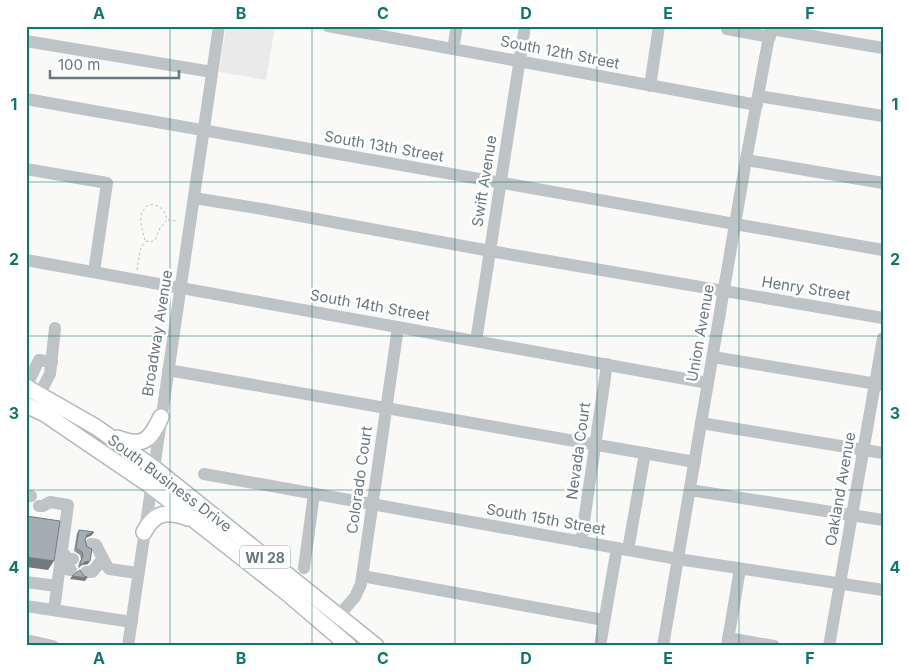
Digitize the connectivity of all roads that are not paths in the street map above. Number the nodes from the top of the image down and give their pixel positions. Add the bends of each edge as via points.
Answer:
1 (219, 26) edge
2 (328, 26) edge
3 (457, 26) edge
4 (525, 26) edge
5 (659, 26) edge
6 (727, 26) edge
7 (381, 31) edge
8 (771, 31) edge
9 (26, 41) edge
10 (883, 48) edge
11 (453, 49) junction
12 (520, 61) junction
13 (212, 72) junction
14 (650, 86) junction
15 (26, 99) edge
16 (758, 100) junction
17 (883, 116) edge
18 (204, 131) junction
19 (746, 160) junction
20 (26, 168) edge
21 (501, 183) junction
22 (883, 183) edge
23 (194, 198) junction
24 (735, 224) junction
25 (883, 250) edge
26 (490, 251) junction
27 (26, 260) edge
28 (94, 272) junction
29 (181, 287) junction
30 (724, 292) junction
31 (883, 318) edge
32 (398, 327) junction
33 (55, 328) dead end
34 (883, 338) edge
35 (476, 341) junction
36 (713, 357) junction
37 (607, 364) junction
38 (168, 370) junction
39 (708, 383) junction
40 (879, 384) edge
41 (31, 390) edge
42 (26, 405) edge
43 (386, 407) junction
44 (161, 417) junction
45 (701, 423) junction
46 (104, 433) junction
47 (595, 444) junction
48 (863, 450) junction
49 (645, 453) junction
50 (883, 453) edge
51 (694, 462) junction
52 (154, 468) junction
53 (204, 474) dead end
54 (151, 486) junction
55 (690, 490) junction
56 (314, 494) junction
57 (34, 501) edge
58 (371, 505) junction
59 (852, 516) junction
60 (883, 520) edge
61 (196, 521) junction
62 (144, 532) junction
63 (581, 542) junction
64 (623, 549) junction
65 (103, 559) junction
66 (678, 559) junction
67 (304, 568) dead end
68 (740, 568) junction
69 (138, 573) junction
70 (362, 576) junction
71 (26, 582) edge
72 (840, 583) junction
73 (57, 586) junction
74 (883, 590) edge
75 (26, 606) edge
76 (54, 610) junction
77 (339, 616) junction
78 (604, 620) junction
79 (132, 622) junction
80 (328, 628) junction
81 (26, 640) edge
82 (727, 642) edge
83 (53, 646) edge
84 (128, 646) edge
85 (350, 646) edge
86 (376, 646) edge
87 (600, 646) edge
88 (663, 646) edge
89 (774, 646) edge
90 (830, 646) edge

1 - 13 street, Broadway Avenue
2 - 7 street, South 12th Street
3 - 11 street
4 - 12 street, Swift Avenue
5 - 14 street
6 - 8 street via 726,29
7 - 11 street, South 12th Street
8 - 10 street
8 - 16 street, Union Avenue
9 - 13 street
11 - 12 street, South 12th Street
12 - 14 street, South 12th Street
12 - 21 street, Swift Avenue
13 - 18 street, Broadway Avenue
14 - 16 street, South 12th Street
15 - 18 street, South 13th Street
16 - 17 street, South 12th Street
16 - 19 street, Union Avenue
18 - 21 street, South 13th Street
18 - 23 street, Broadway Avenue
19 - 22 street
19 - 24 street, Union Avenue
20 - 28 street via 107,183
21 - 24 street, South 13th Street
21 - 26 street, Swift Avenue
23 - 26 street, Henry Street
23 - 29 street, Broadway Avenue
24 - 25 street, South 13th Street
24 - 30 street, Union Avenue
26 - 30 street, Henry Street
26 - 35 street, Swift Avenue
27 - 28 street, South 14th Street
28 - 29 street, South 14th Street
29 - 32 street, South 14th Street
29 - 38 street, Broadway Avenue
30 - 31 street, Henry Street
30 - 36 street, Union Avenue
32 - 35 street, South 14th Street
32 - 43 street, Colorado Court
33 - 41 street via 49,377
34 - 40 street, Oakland Avenue
35 - 37 street, South 14th Street
36 - 39 street, Union Avenue
36 - 40 street
37 - 39 street, South 14th Street
37 - 47 street, Nevada Court
38 - 43 street
38 - 44 street, Broadway Avenue
39 - 45 street, Union Avenue
40 - 48 street, Oakland Avenue
41 - 46 main road, South Business Drive / WI 28
42 - 54 main road, South Business Drive / WI 28 via 45,414
43 - 47 street
43 - 58 street, Colorado Court
44 - 46 main road via 150,437 139,443
44 - 52 street, Broadway Avenue
45 - 48 street
45 - 51 street, Union Avenue
46 - 52 main road, South Business Drive / WI 28
47 - 49 street
47 - 63 street, Nevada Court
48 - 50 street
48 - 59 street, Oakland Avenue
49 - 51 street
49 - 64 street
51 - 55 street, Union Avenue
52 - 54 street, Broadway Avenue
52 - 77 main road, South Business Drive / WI 28
53 - 56 street, South 15th Street
54 - 61 main road, South Business Drive / WI 28
54 - 62 street, Broadway Avenue
55 - 59 street
55 - 66 street, Union Avenue
56 - 58 street, South 15th Street
56 - 67 street
57 - 73 street via 68,505 70,555
58 - 63 street, South 15th Street
58 - 70 street, Colorado Court
59 - 60 street
59 - 72 street, Oakland Avenue
61 - 62 main road via 176,514 162,514
61 - 80 main road, South Business Drive / WI 28
62 - 69 street, Broadway Avenue
63 - 64 street, South 15th Street
64 - 66 street, South 15th Street
64 - 78 street
65 - 65 street via 92,572 88,558 96,555
65 - 69 street via 109,568
66 - 68 street, South 15th Street
66 - 88 street, Union Avenue
68 - 72 street, South 15th Street
68 - 82 street
69 - 79 street, Broadway Avenue
70 - 77 street, Colorado Court via 357,593
70 - 78 street
71 - 73 street
72 - 74 street, South 15th Street
72 - 90 street, Oakland Avenue
73 - 76 street
75 - 76 street
76 - 79 street
77 - 80 street, Colorado Court
77 - 86 main road, South Business Drive / WI 28
78 - 87 street
79 - 84 street, Broadway Avenue
80 - 85 main road, South Business Drive / WI 28
81 - 83 street
82 - 89 street

